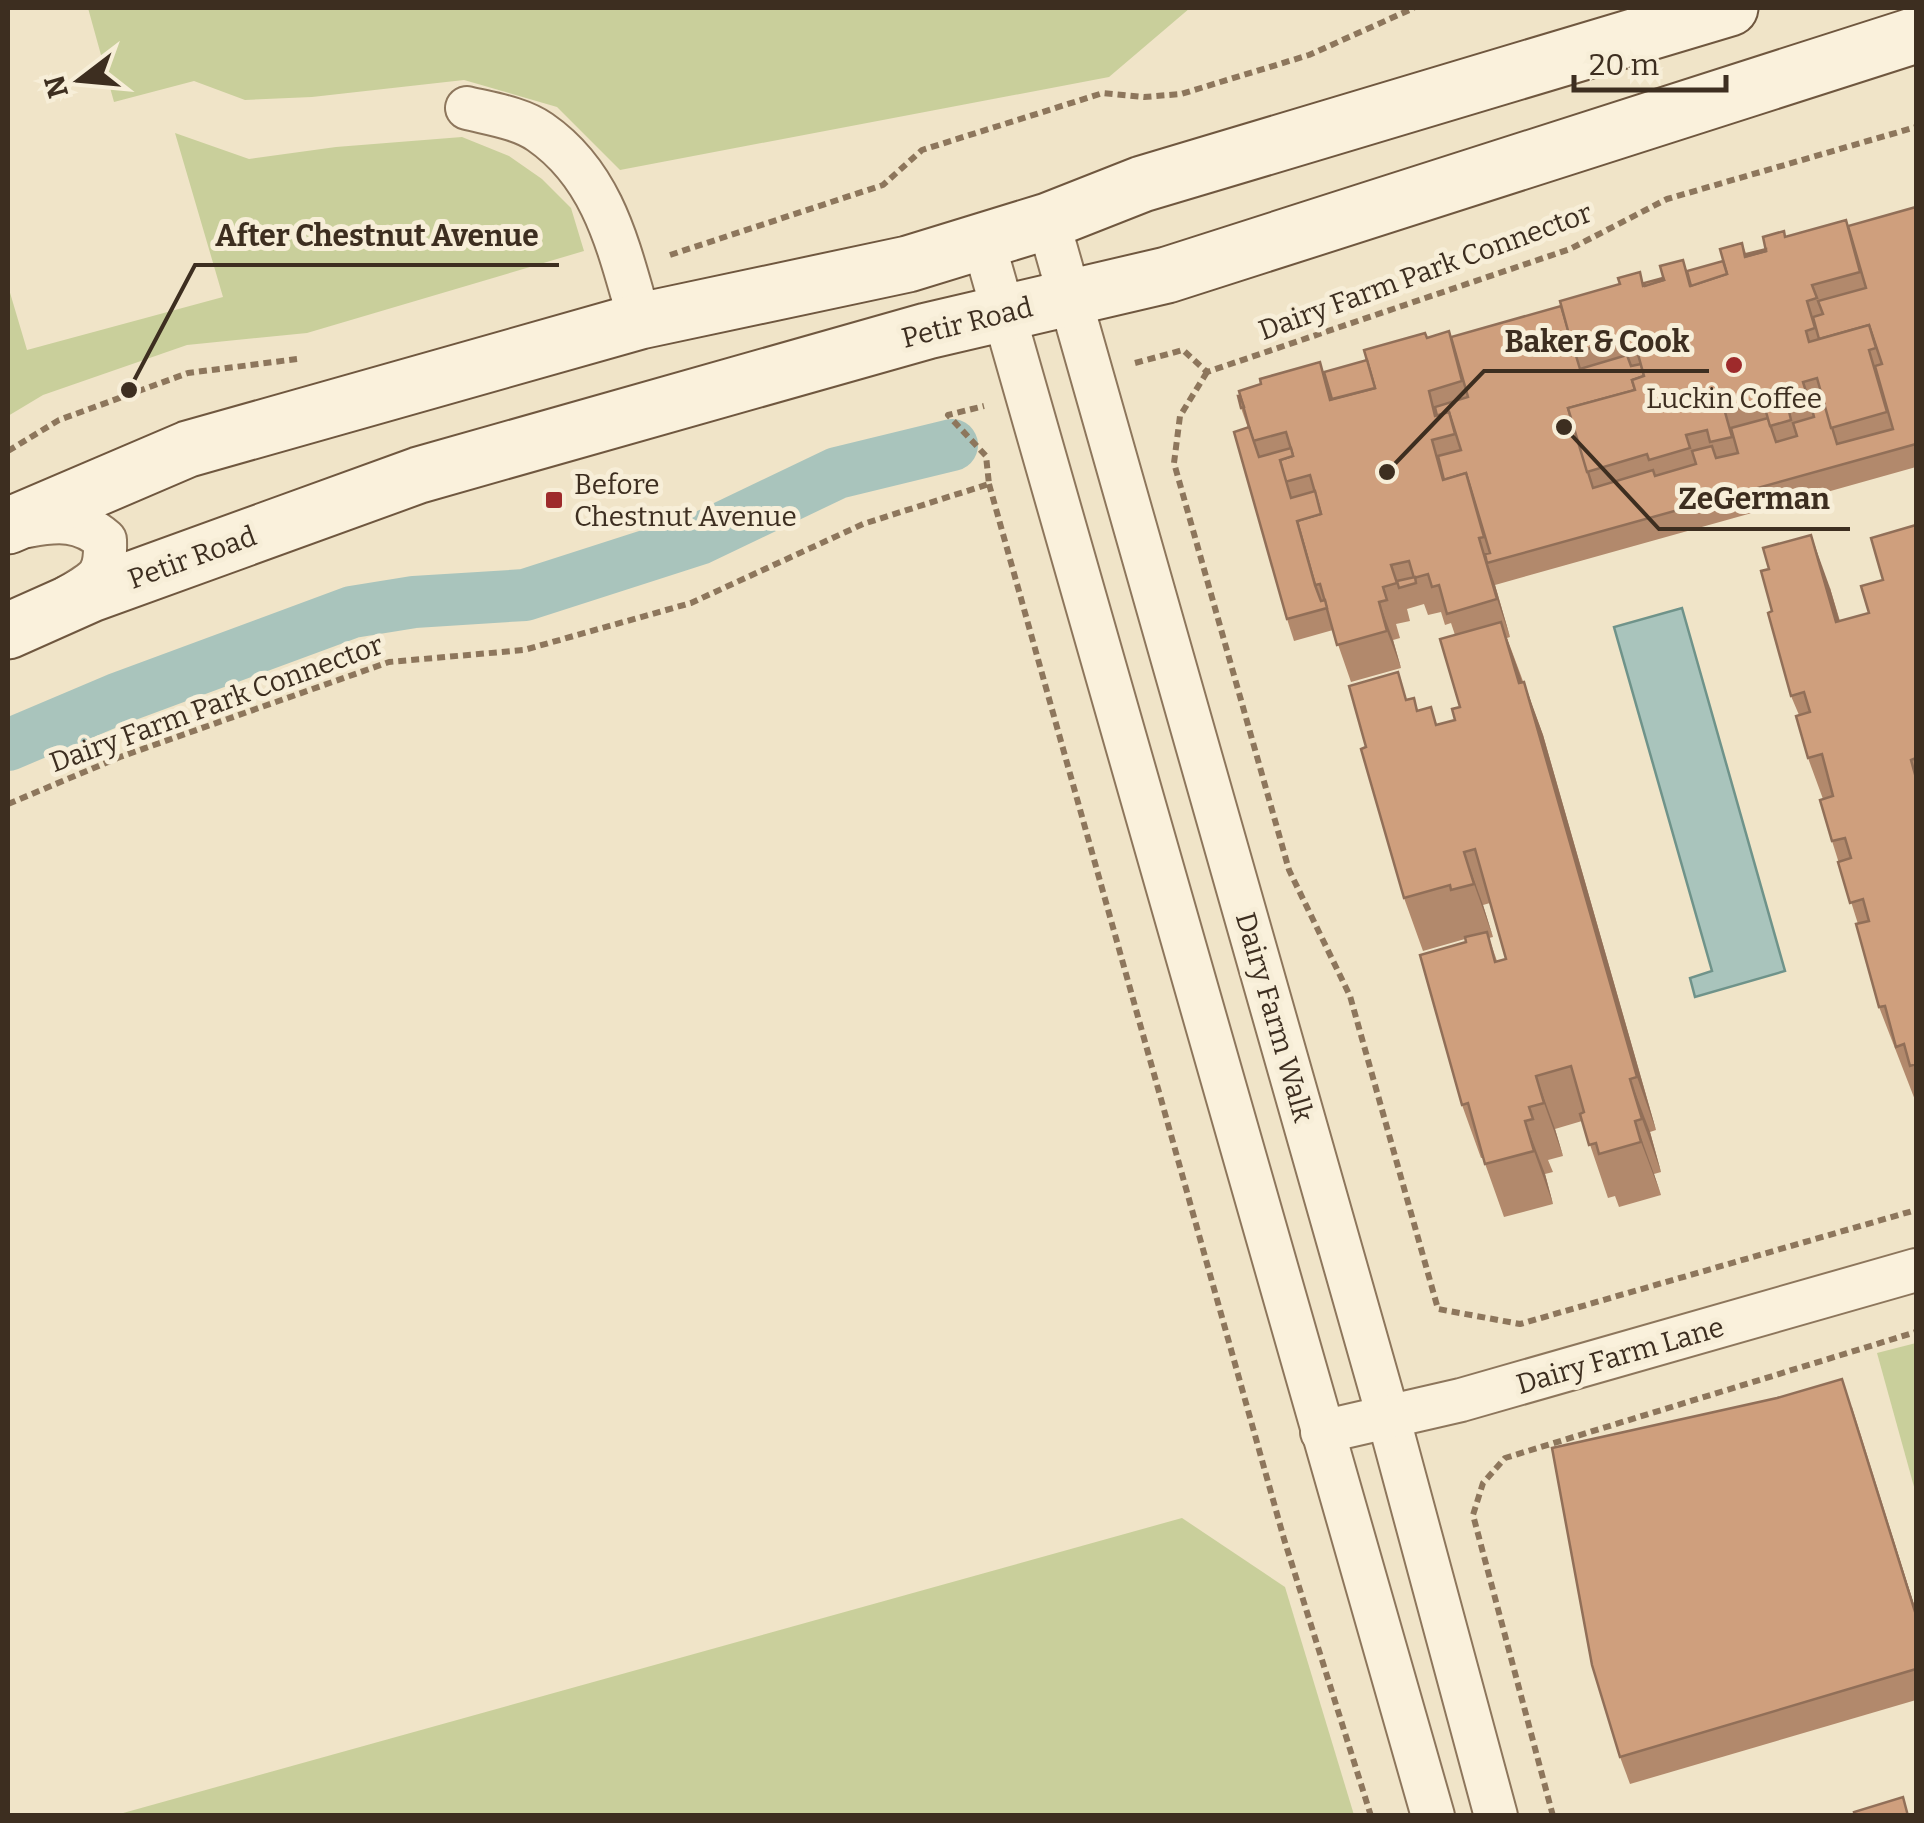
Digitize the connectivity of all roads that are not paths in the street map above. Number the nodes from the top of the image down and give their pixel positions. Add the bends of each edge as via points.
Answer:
1 (1730, 8) edge
2 (1916, 35) edge
3 (467, 108) dead end
4 (1048, 221) junction
5 (983, 240) junction
6 (1070, 298) junction
7 (1002, 314) junction
8 (640, 320) junction
9 (8, 528) edge
10 (15, 628) edge
11 (1916, 1270) edge
12 (1388, 1416) junction
13 (1322, 1432) junction
14 (1433, 1816) edge
15 (1496, 1816) edge

1 - 4 main road, Petir Road via 1142,184
2 - 6 main road, Petir Road via 1167,275
3 - 8 street via 539,130 566,154 611,221
4 - 5 main road, Petir Road
4 - 6 street, Dairy Farm Walk
5 - 7 street
5 - 8 main road, Petir Road via 908,264
6 - 7 main road, Petir Road
6 - 12 street, Dairy Farm Walk
7 - 10 main road, Petir Road via 419,474
7 - 13 street
8 - 9 main road, Petir Road via 188,449
9 - 10 street, Petir Road via 58,520 89,526 105,540 106,565 92,583
11 - 12 street, Dairy Farm Lane
12 - 13 street, Dairy Farm Lane
12 - 15 street, Dairy Farm Walk
13 - 14 street

